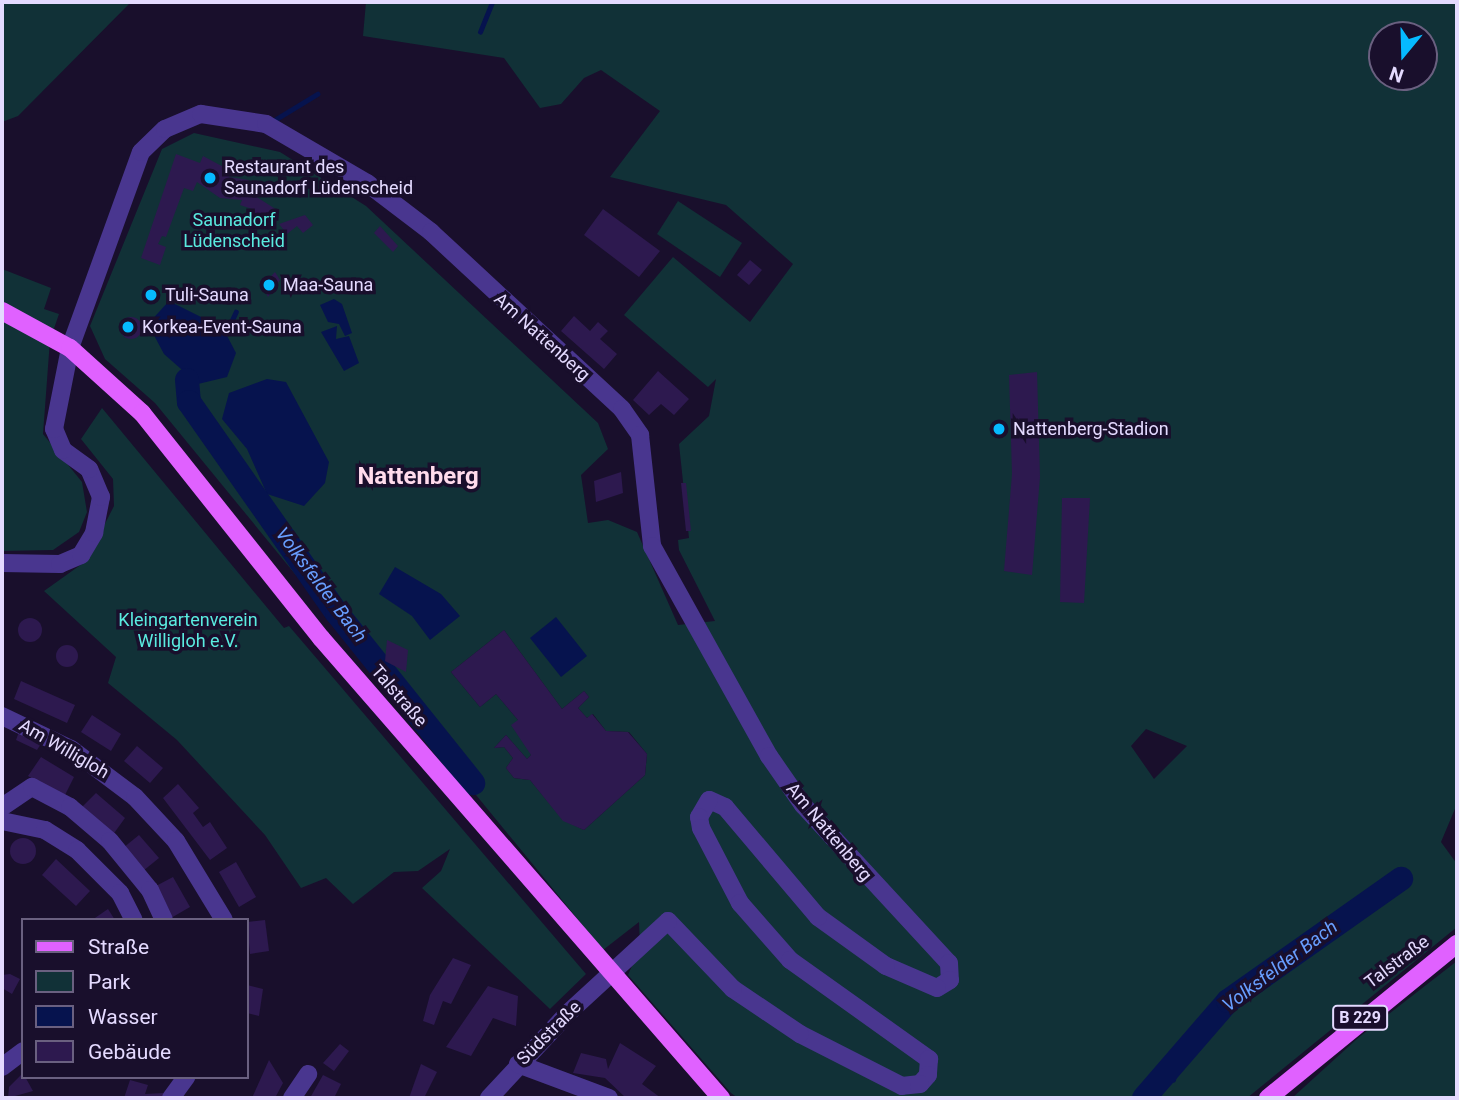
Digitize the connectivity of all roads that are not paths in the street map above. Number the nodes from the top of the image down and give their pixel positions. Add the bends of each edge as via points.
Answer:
1 (2, 311) edge
2 (70, 348) junction
3 (2, 563) edge
4 (2, 716) edge
5 (2, 807) edge
6 (2, 821) edge
7 (134, 918) edge
8 (163, 918) edge
9 (223, 918) edge
10 (1457, 944) edge
11 (612, 972) junction
12 (21, 1053) edge
13 (518, 1064) junction
14 (2, 1067) edge
15 (308, 1074) dead end
16 (185, 1079) edge
17 (171, 1098) edge
18 (292, 1098) edge
19 (489, 1098) edge
20 (609, 1098) edge
21 (722, 1098) edge
22 (1268, 1098) edge

1 - 2 main road, Talstraße
2 - 3 street via 54,429 63,450 89,469 101,497 94,533 81,555 60,564
2 - 11 main road, Talstraße via 149,422 321,638
2 - 11 street, Am Nattenberg via 141,152 190,116 232,116 288,134 367,183 431,232 622,409 640,435 652,546 769,756 803,805 951,972 945,986 926,984 886,965 818,917 725,807 709,800 699,817 701,828 740,903 790,960 929,1059 928,1075 920,1084 902,1086 800,1034 733,989 668,921
4 - 9 street, Am Willigloh via 71,749 135,797 176,841
5 - 8 street via 32,788 70,807 110,841 150,890
6 - 7 street via 44,830 77,850 120,893
10 - 22 main road, Talstraße / B 229
11 - 13 street, Südstraße
11 - 21 main road, Talstraße
12 - 14 street
13 - 19 street, Südstraße
13 - 20 street
15 - 18 street
16 - 17 street

